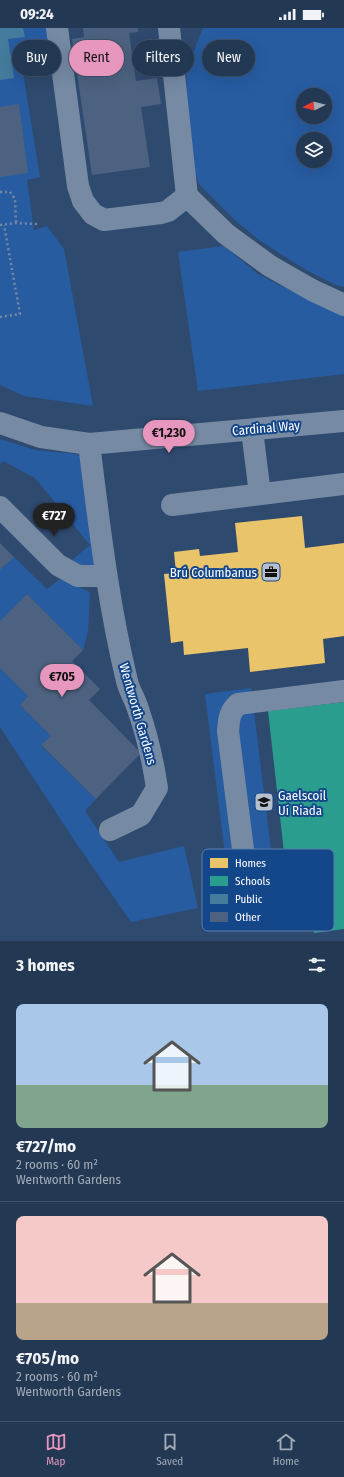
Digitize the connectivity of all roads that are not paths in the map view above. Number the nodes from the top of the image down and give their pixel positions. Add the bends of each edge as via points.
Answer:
1 (57, 28) edge
2 (169, 28) edge
3 (187, 196) junction
4 (344, 305) edge
5 (344, 421) edge
6 (0, 423) edge
7 (252, 430) junction
8 (89, 444) junction
9 (344, 484) edge
10 (260, 494) junction
11 (172, 505) dead end
12 (0, 507) edge
13 (106, 576) junction
14 (344, 691) edge
15 (110, 830) dead end
16 (243, 849) edge

1 - 3 street via 78,186 83,201 93,214 104,220 162,213
2 - 3 street
3 - 4 street via 226,234 270,266
5 - 7 street, Cardinal Way
6 - 8 street, Cardinal Way via 41,437
7 - 8 street, Cardinal Way
7 - 10 street
8 - 13 street, Wentworth Gardens
9 - 10 street
10 - 11 street
12 - 13 street via 58,565 78,576
13 - 15 street, Wentworth Gardens via 127,682 146,734 157,788 141,815
14 - 16 street via 238,704 232,710 228,731

